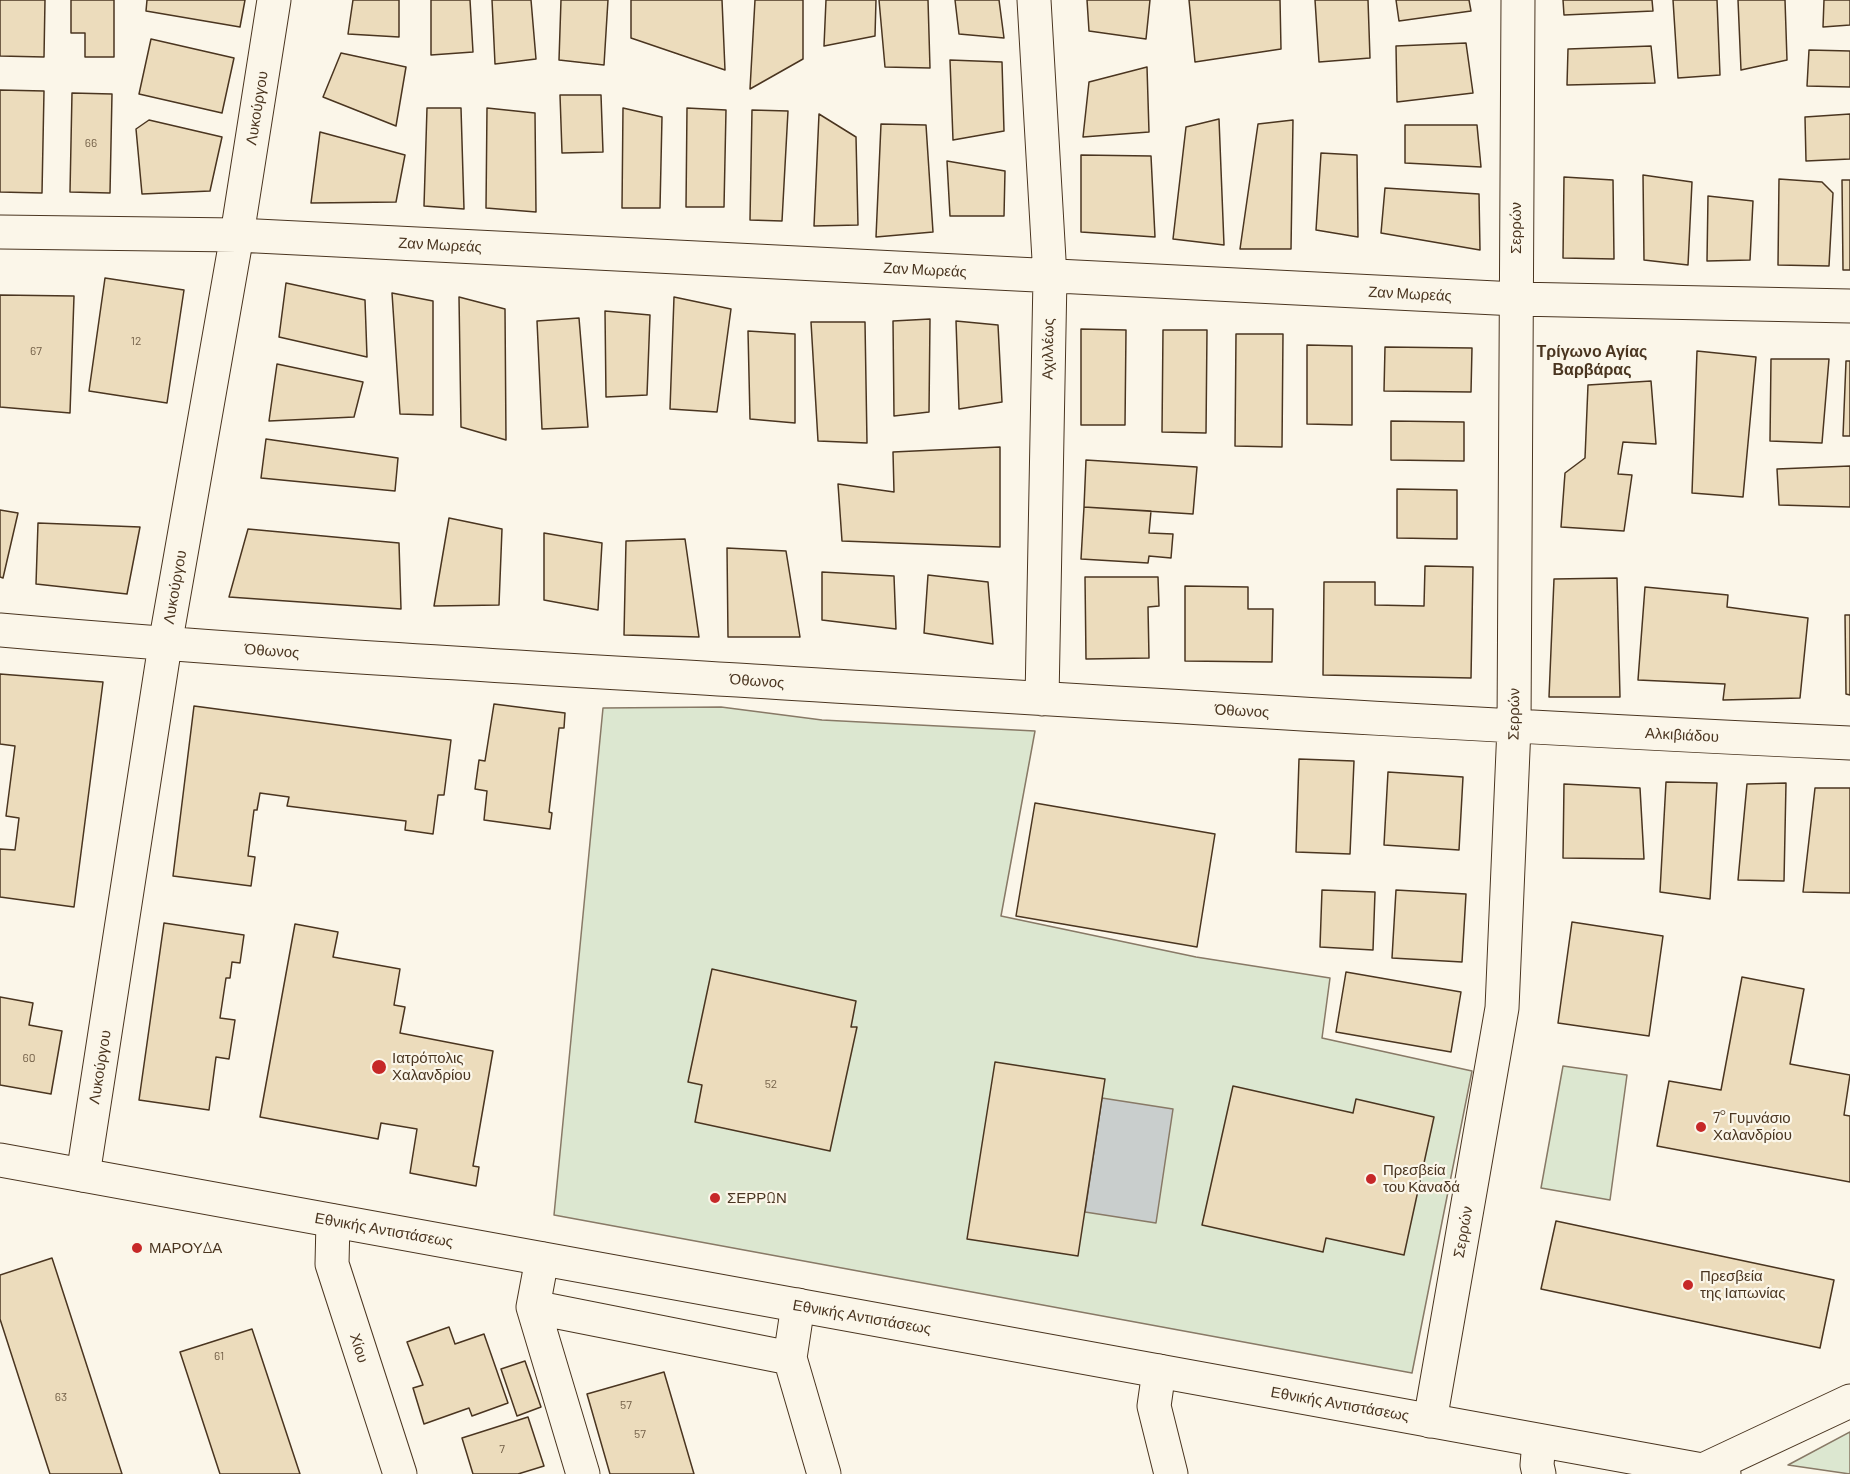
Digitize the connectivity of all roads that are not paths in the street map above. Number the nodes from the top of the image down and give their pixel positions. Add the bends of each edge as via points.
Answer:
1 (274, 0) edge
2 (1034, 0) edge
3 (1518, 0) edge
4 (0, 232) edge
5 (237, 235) junction
6 (1050, 277) junction
7 (1516, 299) junction
8 (1850, 306) edge
9 (0, 630) edge
10 (165, 645) junction
11 (1042, 699) junction
12 (1514, 727) junction
13 (1850, 743) edge
14 (0, 1160) edge
15 (83, 1175) junction
16 (333, 1221) junction
17 (542, 1259) junction
18 (798, 1305) junction
19 (532, 1307) junction
20 (790, 1358) junction
21 (1159, 1371) junction
22 (1850, 1401) edge
23 (1430, 1421) junction
24 (1537, 1464) edge
25 (1714, 1472) edge
26 (400, 1474) edge
27 (583, 1474) edge
28 (824, 1474) edge
29 (1171, 1474) edge

1 - 5 street, Λυκούργου
2 - 6 street, Αχιλλέως
3 - 7 street, Σερρών
4 - 5 street, Ζαν Μωρεάς
5 - 6 street, Ζαν Μωρεάς
5 - 10 street, Λυκούργου
6 - 7 street, Ζαν Μωρεάς
6 - 11 street, Αχιλλέως
7 - 8 street, Ζαν Μωρεάς
7 - 12 street, Σερρών
9 - 10 street, Όθωνος
10 - 11 street, Όθωνος
10 - 15 street, Λυκούργου
11 - 12 street, Όθωνος
12 - 13 street, Αλκιβιάδου
12 - 23 street, Σερρών via 1502,1008
14 - 15 street, Εθνικής Αντιστάσεως
15 - 16 street, Εθνικής Αντιστάσεως
16 - 17 street, Εθνικής Αντιστάσεως
16 - 26 street, Χίου via 332,1264
17 - 18 street, Εθνικής Αντιστάσεως
17 - 19 street
18 - 20 street
18 - 21 street, Εθνικής Αντιστάσεως
19 - 20 street
19 - 27 street
20 - 28 street
21 - 23 street, Εθνικής Αντιστάσεως
21 - 29 street via 1154,1406
22 - 25 street
23 - 24 street, Εθνικής Αντιστάσεως
24 - 25 street, Εθνικής Αντιστάσεως

